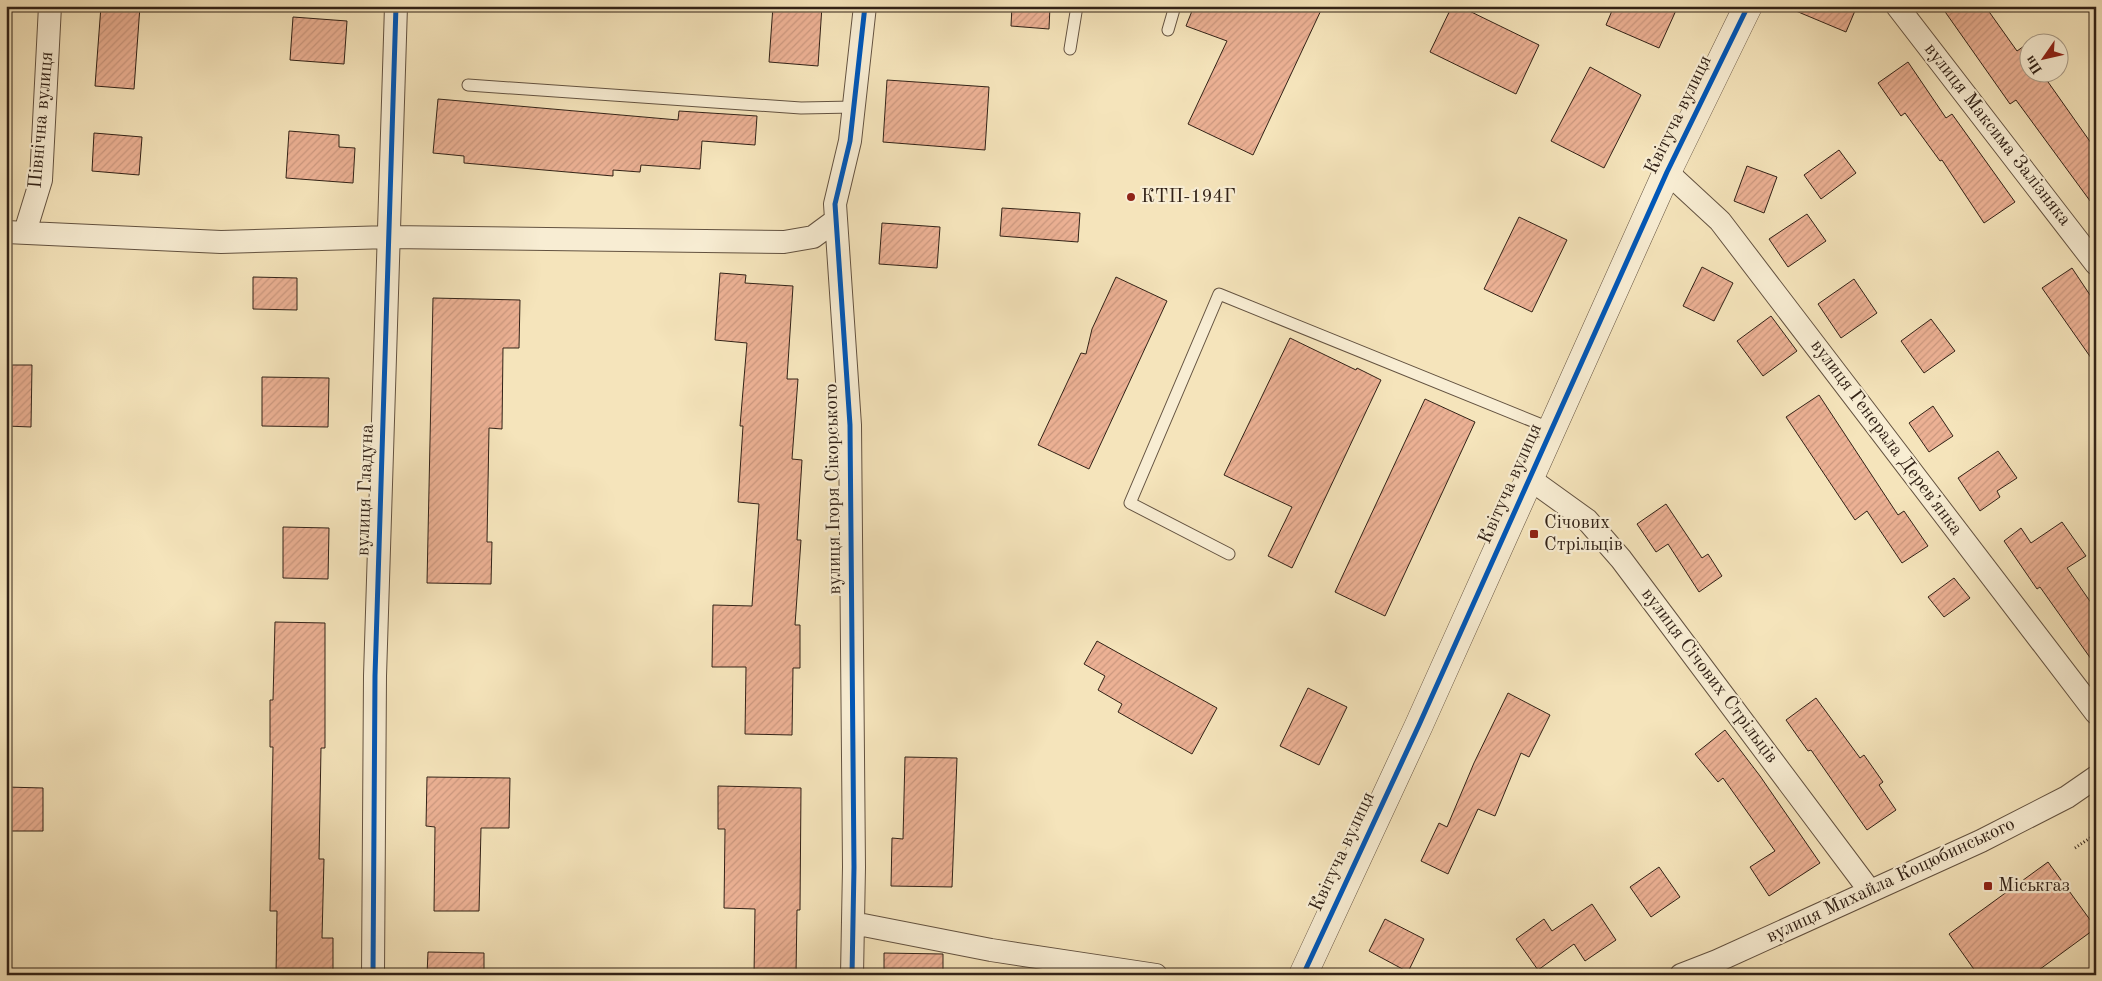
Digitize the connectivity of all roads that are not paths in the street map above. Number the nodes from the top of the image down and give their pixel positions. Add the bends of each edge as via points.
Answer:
1 (50, 6) edge
2 (396, 6) edge
3 (865, 6) edge
4 (1077, 6) edge
5 (1175, 6) edge
6 (1748, 6) edge
7 (1897, 6) edge
8 (1168, 30) dead end
9 (1070, 49) dead end
10 (468, 85) dead end
11 (854, 107) junction
12 (1667, 172) junction
13 (836, 220) junction
14 (16, 232) edge
15 (389, 237) junction
16 (2096, 264) edge
17 (1552, 429) junction
18 (1530, 478) junction
19 (1229, 554) dead end
20 (2096, 713) edge
21 (2096, 777) edge
22 (1870, 891) junction
23 (853, 923) junction
24 (373, 975) edge
25 (852, 975) edge
26 (1156, 975) edge
27 (1303, 975) edge
28 (1681, 975) edge

1 - 14 street, Північна вулиця via 40,180
2 - 15 street, вулиця Гладуна
3 - 11 street, вулиця Ігоря Сікорського
4 - 9 lane
5 - 8 lane
6 - 12 street, Квітуча вулиця
7 - 16 street, вулиця Максима Залізняка
10 - 11 lane via 801,108
11 - 13 street, вулиця Ігоря Сікорського via 850,141 835,204
12 - 17 street, Квітуча вулиця
12 - 20 street, вулиця Генерала Деревʼянка via 1720,221
13 - 15 street via 813,237 784,242
13 - 23 street, вулиця Ігоря Сікорського via 850,425
14 - 15 street via 221,242
15 - 24 street, вулиця Гладуна via 375,676
17 - 18 street, Квітуча вулиця
17 - 19 lane via 1219,294 1130,503
18 - 22 street, вулиця Січових Стрільців via 1587,520 1621,558
18 - 27 street, Квітуча вулиця
21 - 22 street, вулиця Михайла Коцюбинського via 2068,797 1981,841
22 - 28 street, вулиця Михайла Коцюбинського
23 - 25 street, вулиця Ігоря Сікорського
23 - 26 street via 991,950

